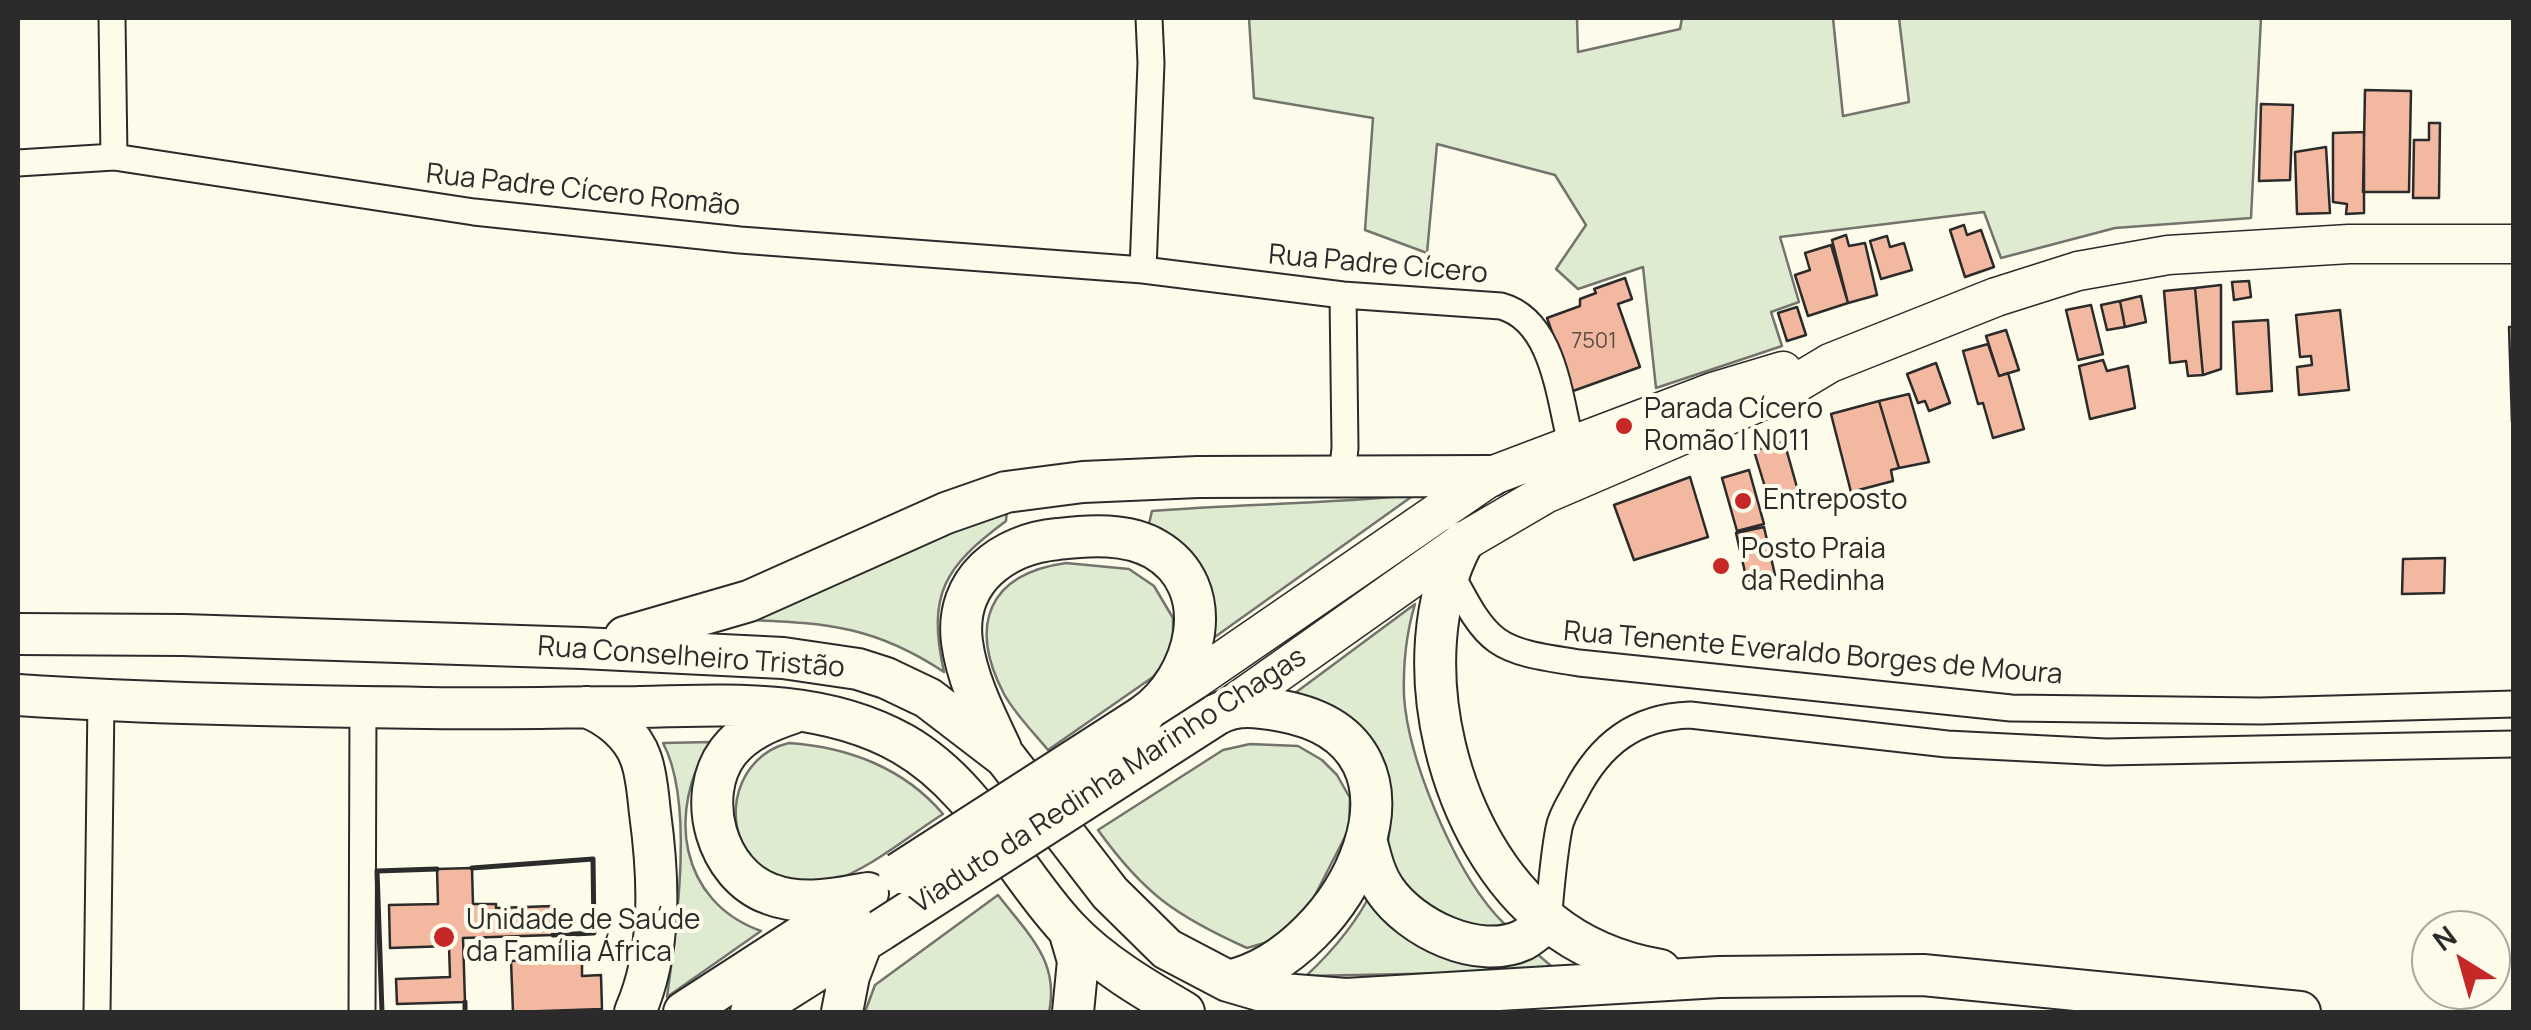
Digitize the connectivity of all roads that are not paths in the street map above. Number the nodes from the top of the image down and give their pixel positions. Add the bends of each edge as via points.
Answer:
1 (112, 18) edge
2 (1148, 18) edge
3 (114, 158) junction
4 (18, 163) edge
5 (2514, 244) edge
6 (1144, 270) junction
7 (1343, 295) junction
8 (1830, 363) junction
9 (1572, 447) junction
10 (1342, 476) junction
11 (1484, 481) junction
12 (1456, 556) junction
13 (18, 634) edge
14 (582, 648) junction
15 (18, 694) edge
16 (101, 700) junction
17 (2514, 704) edge
18 (362, 705) junction
19 (586, 707) junction
20 (803, 710) junction
21 (1224, 711) junction
22 (1147, 713) junction
23 (2514, 744) edge
24 (1005, 758) junction
25 (1366, 839) junction
26 (878, 910) junction
27 (1548, 922) junction
28 (1068, 930) junction
29 (1719, 977) junction
30 (1228, 981) junction
31 (97, 1012) edge
32 (362, 1012) edge
33 (635, 1012) edge
34 (684, 1012) edge
35 (751, 1012) edge
36 (842, 1012) edge
37 (1073, 1012) edge
38 (1184, 1012) edge
39 (2300, 1012) edge

1 - 3 street
2 - 6 street
3 - 4 street, Rua Padre Cícero Romão
3 - 6 street, Rua Padre Cícero Romão via 493,214
5 - 8 main road via 2349,244 2120,262 2038,282
6 - 7 street, Rua Padre Cícero
7 - 9 street, Rua Padre Cícero via 1502,306 1523,314 1543,340
7 - 10 street
8 - 9 main road, Viaduto da Redinha Marinho Chagas via 1773,372
8 - 12 main road, Viaduto da Redinha Marinho Chagas via 1780,393 1545,494
9 - 11 main road, Viaduto da Redinha Marinho Chagas
10 - 11 main road
10 - 14 main road via 1102,481 1006,492 748,601
11 - 22 main road, Viaduto da Redinha Marinho Chagas
12 - 17 street, Rua Tenente Everaldo Borges de Moura via 1481,628 1497,643 1580,663 2011,708
12 - 21 main road, Viaduto da Redinha Marinho Chagas
12 - 27 main road via 1436,636 1437,692 1458,788 1495,865
13 - 14 main road, Rua Conselheiro Tristão
14 - 24 main road, Rua Conselheiro Tristão via 783,658 858,669 928,698
15 - 16 main road, Rua Conselheiro Tristão
16 - 18 main road, Rua Conselheiro Tristão
16 - 31 street
18 - 19 main road, Rua Conselheiro Tristão
18 - 32 street
19 - 20 main road, Rua Conselheiro Tristão
19 - 33 main road via 614,722 634,745 648,798 657,860 654,936
20 - 26 main road via 741,738 716,771 713,810 722,850 736,871 769,894
20 - 28 main road, Rua Conselheiro Tristão via 879,732 942,770
21 - 25 main road via 1291,712 1344,739 1372,788
21 - 26 main road, Viaduto da Redinha Marinho Chagas, bridge
22 - 24 main road via 1192,654 1191,597 1172,562 1134,540 1036,541 987,566 963,615 969,674
22 - 26 main road, Viaduto da Redinha Marinho Chagas, bridge
23 - 27 street via 2106,752 1661,716 1608,746 1583,778 1559,824
24 - 30 main road, Rua Conselheiro Tristão via 1138,924 1167,949
25 - 27 main road via 1386,891 1408,914 1449,938 1486,947 1522,940
25 - 30 main road via 1347,887 1313,933 1270,965
26 - 34 main road, Viaduto da Redinha Marinho Chagas
26 - 35 main road, Viaduto da Redinha Marinho Chagas
26 - 36 main road
27 - 29 main road via 1630,964
28 - 37 main road via 1078,961
28 - 38 main road, Rua Conselheiro Tristão
29 - 30 main road, Rua Conselheiro Tristão via 1346,999 1270,993
29 - 39 main road via 1923,975

